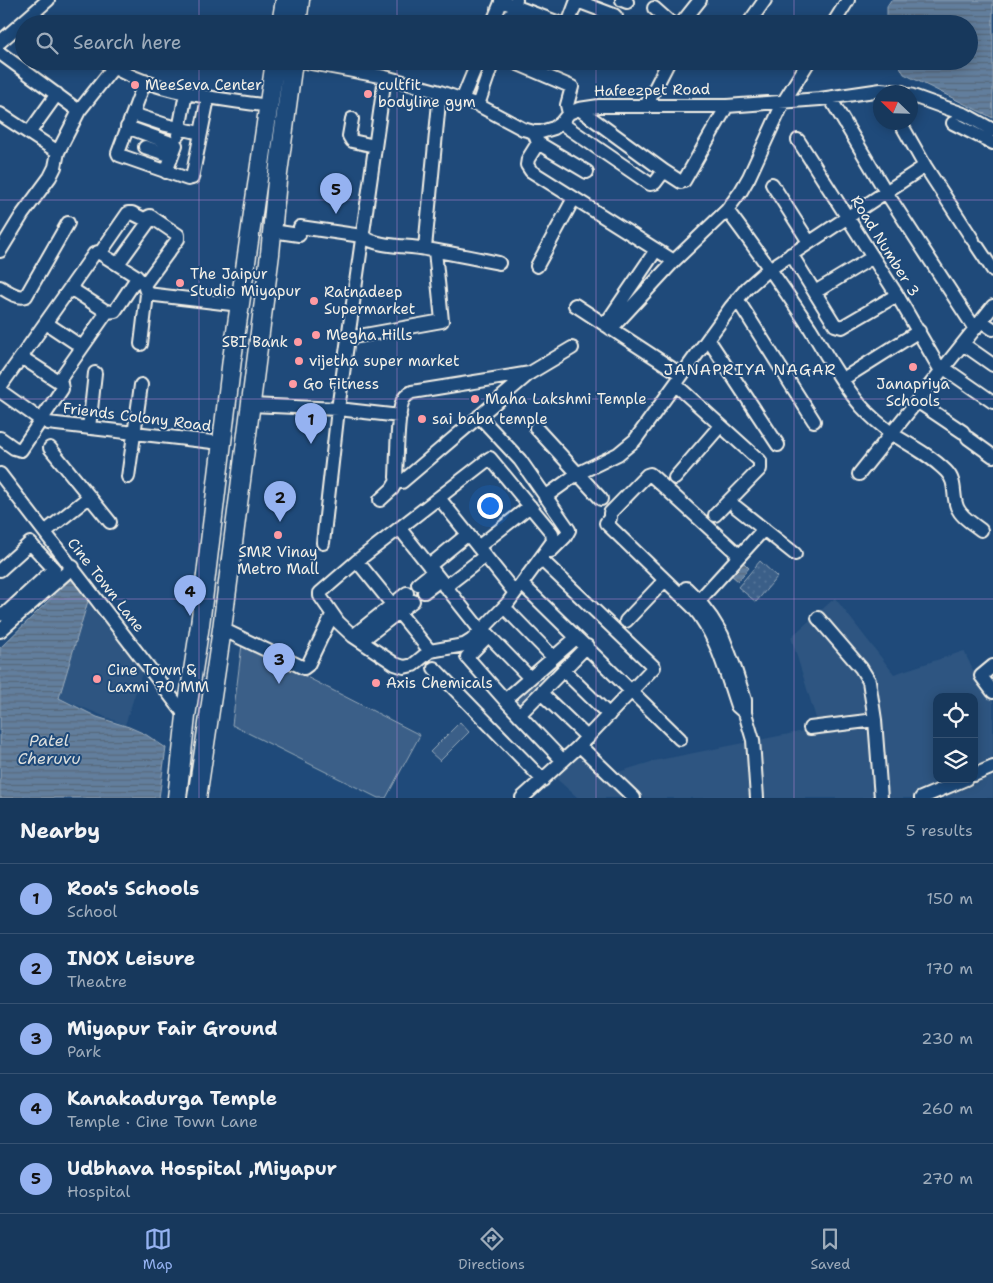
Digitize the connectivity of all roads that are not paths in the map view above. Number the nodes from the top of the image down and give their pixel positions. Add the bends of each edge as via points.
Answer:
1 (48, 0) edge
2 (285, 0) edge
3 (300, 0) edge
4 (502, 0) edge
5 (700, 0) edge
6 (765, 0) edge
7 (577, 1) edge
8 (515, 3) edge
9 (842, 3) edge
10 (654, 8) dead end
11 (32, 15) edge
12 (282, 15) edge
13 (298, 15) edge
14 (496, 15) edge
15 (510, 15) edge
16 (542, 15) edge
17 (572, 15) edge
18 (614, 15) edge
19 (662, 15) edge
20 (688, 15) edge
21 (754, 15) edge
22 (837, 15) edge
23 (15, 27) edge
24 (2, 36) edge
25 (0, 53) edge
26 (15, 64) edge
27 (24, 70) edge
28 (104, 70) edge
29 (121, 70) edge
30 (274, 70) edge
31 (293, 70) edge
32 (348, 70) edge
33 (474, 70) edge
34 (490, 70) edge
35 (532, 70) edge
36 (664, 70) edge
37 (803, 70) edge
38 (385, 77) junction
39 (145, 81) junction
40 (440, 92) junction
41 (873, 92) edge
42 (186, 93) junction
43 (57, 94) junction
44 (208, 98) junction
45 (830, 98) junction
46 (918, 98) edge
47 (462, 100) junction
48 (783, 103) junction
49 (478, 105) junction
50 (269, 106) junction
51 (646, 106) junction
52 (727, 106) junction
53 (79, 110) junction
54 (0, 114) edge
55 (133, 114) junction
56 (570, 115) junction
57 (352, 119) dead end
58 (953, 123) dead end
59 (127, 127) junction
60 (179, 128) junction
61 (905, 130) edge
62 (993, 130) edge
63 (29, 133) junction
64 (200, 133) junction
65 (536, 137) junction
66 (798, 140) dead end
67 (993, 143) edge
68 (375, 146) junction
69 (144, 147) dead end
70 (174, 150) junction
71 (58, 152) junction
72 (925, 166) junction
73 (664, 171) junction
74 (166, 172) junction
75 (587, 172) dead end
76 (772, 184) dead end
77 (886, 192) junction
78 (574, 198) junction
79 (727, 210) junction
80 (152, 217) junction
81 (848, 217) junction
82 (68, 223) dead end
83 (272, 231) junction
84 (362, 236) junction
85 (809, 242) junction
86 (430, 250) junction
87 (656, 250) junction
88 (0, 252) edge
89 (101, 252) junction
90 (790, 254) junction
91 (873, 257) junction
92 (674, 261) junction
93 (499, 263) dead end
94 (118, 264) junction
95 (537, 266) dead end
96 (771, 268) junction
97 (993, 270) edge
98 (143, 286) junction
99 (0, 287) edge
100 (70, 288) junction
101 (815, 292) junction
102 (897, 295) junction
103 (737, 299) junction
104 (575, 304) dead end
105 (240, 306) junction
106 (993, 306) edge
107 (107, 312) junction
108 (46, 323) junction
109 (978, 325) junction
110 (608, 327) junction
111 (993, 329) edge
112 (919, 331) junction
113 (348, 338) junction
114 (708, 339) junction
115 (141, 344) dead end
116 (962, 344) junction
117 (82, 347) junction
118 (572, 348) dead end
119 (21, 357) junction
120 (993, 365) edge
121 (942, 369) junction
122 (96, 373) dead end
123 (530, 373) junction
124 (843, 379) junction
125 (679, 380) junction
126 (61, 383) junction
127 (141, 385) dead end
128 (0, 387) edge
129 (0, 391) edge
130 (917, 401) junction
131 (993, 402) edge
132 (251, 405) junction
133 (338, 409) junction
134 (400, 416) junction
135 (479, 416) junction
136 (45, 421) junction
137 (814, 421) dead end
138 (720, 426) junction
139 (89, 428) junction
140 (536, 428) dead end
141 (134, 433) junction
142 (892, 433) junction
143 (0, 438) edge
144 (221, 443) junction
145 (778, 444) dead end
146 (50, 448) dead end
147 (993, 456) edge
148 (520, 460) junction
149 (0, 474) edge
150 (504, 474) junction
151 (578, 474) junction
152 (859, 474) dead end
153 (128, 477) dead end
154 (675, 478) dead end
155 (397, 481) junction
156 (5, 489) edge
157 (89, 497) junction
158 (545, 497) junction
159 (439, 498) junction
160 (601, 499) dead end
161 (380, 500) dead end
162 (528, 503) junction
163 (736, 507) dead end
164 (715, 515) dead end
165 (610, 518) junction
166 (110, 522) dead end
167 (400, 529) junction
168 (764, 529) junction
169 (981, 530) dead end
170 (45, 533) junction
171 (323, 543) dead end
172 (476, 544) junction
173 (33, 546) junction
174 (57, 548) junction
175 (795, 554) dead end
176 (739, 555) junction
177 (44, 557) junction
178 (358, 561) junction
179 (545, 563) junction
180 (72, 567) junction
181 (0, 570) edge
182 (437, 576) junction
183 (665, 580) junction
184 (421, 588) dead end
185 (521, 591) junction
186 (410, 597) dead end
187 (696, 604) junction
188 (396, 608) junction
189 (509, 612) junction
190 (0, 614) edge
191 (332, 615) junction
192 (818, 618) dead end
193 (626, 621) dead end
194 (222, 629) junction
195 (0, 631) edge
196 (484, 633) junction
197 (576, 638) junction
198 (357, 639) junction
199 (587, 646) junction
200 (430, 651) junction
201 (553, 657) junction
202 (993, 666) edge
203 (434, 668) dead end
204 (563, 670) junction
205 (530, 678) junction
206 (631, 691) junction
207 (993, 692) edge
208 (541, 693) junction
209 (505, 700) junction
210 (519, 715) junction
211 (609, 715) junction
212 (186, 716) junction
213 (875, 720) junction
214 (810, 728) dead end
215 (680, 739) dead end
216 (584, 742) junction
217 (563, 761) junction
218 (993, 766) edge
219 (978, 773) edge
220 (543, 780) junction
221 (957, 783) edge
222 (177, 798) edge
223 (197, 798) edge
224 (522, 798) edge
225 (634, 798) edge
226 (757, 798) edge
227 (881, 798) edge
228 (921, 798) edge

1 - 11 street
2 - 12 highway
3 - 13 highway
4 - 8 street
4 - 14 street
5 - 20 street
6 - 21 street
7 - 17 street
7 - 18 street
8 - 15 street
8 - 16 street
9 - 22 street
10 - 19 street
23 - 24 street
25 - 26 street
27 - 43 street
28 - 53 street
29 - 39 street
30 - 50 highway
31 - 83 highway
32 - 38 street
33 - 47 street
34 - 49 street
35 - 56 street via 572,87 567,105
36 - 51 street
37 - 48 street
38 - 40 street
38 - 68 street
39 - 42 street
39 - 55 street
40 - 47 street
40 - 86 street
41 - 45 street, Hafeezpet Road
42 - 44 street
42 - 60 street
43 - 53 street
43 - 63 street
44 - 50 street
44 - 64 street
45 - 48 street, Hafeezpet Road
45 - 77 street
46 - 62 street via 966,115
47 - 49 street
48 - 52 street, Hafeezpet Road
48 - 79 street via 750,177
49 - 65 street
50 - 105 highway
51 - 52 street, Hafeezpet Road
51 - 56 street, Hafeezpet Road via 599,106
52 - 73 street via 684,181 678,181
53 - 71 street
54 - 63 street
55 - 59 street
55 - 60 street
56 - 65 street, Hafeezpet Road
56 - 73 street
56 - 73 street via 650,184 655,183
57 - 68 street via 349,136 352,141
58 - 67 street
59 - 70 street
59 - 74 street via 119,155
60 - 64 street
60 - 70 street
61 - 72 street
63 - 71 street
64 - 74 street via 192,178
65 - 75 street
65 - 78 street via 527,165
66 - 81 street, Road Number 3
68 - 84 street
69 - 70 street
70 - 74 street
71 - 88 street via 50,177
72 - 77 street
72 - 97 street
76 - 85 street
77 - 81 street
77 - 109 street
78 - 87 street
78 - 95 street
79 - 92 street
79 - 96 street
80 - 89 street via 144,219 128,213
80 - 94 street
80 - 98 street via 179,237
81 - 85 street
81 - 91 street, Road Number 3
82 - 99 street via 26,296 17,296
83 - 84 street
83 - 132 highway
84 - 86 street via 377,242
84 - 113 street
85 - 90 street
86 - 93 street
86 - 113 street via 442,321
87 - 92 street
87 - 110 street
89 - 94 street
89 - 100 street via 94,254
90 - 96 street
90 - 101 street
91 - 101 street
91 - 102 street, Road Number 3
92 - 110 street
94 - 98 street
96 - 103 street
96 - 124 street
98 - 105 street
98 - 107 street via 115,311
98 - 115 street
100 - 107 street
100 - 108 street
101 - 102 street via 838,327
102 - 112 street, Road Number 3
103 - 114 street
103 - 137 street
104 - 110 street
105 - 144 highway
106 - 109 street
107 - 117 street
108 - 117 street
108 - 119 street
109 - 111 street
109 - 116 street
110 - 125 street
112 - 121 street, Road Number 3
112 - 124 street
113 - 133 street
114 - 125 street
114 - 145 street
116 - 120 street
116 - 121 street
117 - 126 street
118 - 123 street
119 - 126 street
119 - 128 street
121 - 130 street
121 - 131 street
122 - 139 street
123 - 134 street via 412,392 402,401
123 - 135 street
124 - 142 street via 863,407
125 - 138 street
125 - 151 street via 635,440 618,454
126 - 136 street via 62,389
127 - 141 street
129 - 136 street
130 - 142 street
130 - 147 street
132 - 133 street
132 - 194 highway
133 - 134 street
133 - 171 street
134 - 155 street
135 - 148 street
135 - 155 street via 402,482
136 - 139 street, Friends Colony Road
136 - 143 street via 21,450
138 - 154 street
138 - 164 street via 761,465
139 - 141 street, Friends Colony Road
140 - 151 street
141 - 144 street, Friends Colony Road
141 - 153 street
142 - 152 street
142 - 169 street via 933,459 951,476 957,508
144 - 212 highway
146 - 157 street
148 - 150 street
148 - 158 street
149 - 156 street, Cine Town Lane
150 - 159 street via 490,458
150 - 162 street
151 - 158 street
151 - 160 street
155 - 161 street
156 - 170 street, Cine Town Lane
157 - 166 street
157 - 170 street
158 - 179 street via 569,530
159 - 167 street
159 - 172 street
162 - 172 street
162 - 185 street via 554,537
163 - 168 street
165 - 176 street via 610,513 650,474
165 - 183 street via 606,523
165 - 187 street
167 - 178 street
167 - 182 street
168 - 175 street
168 - 176 street
170 - 173 street
170 - 174 street, Cine Town Lane
172 - 182 street
172 - 182 street
172 - 185 street
173 - 177 street
173 - 181 street via 29,544
174 - 177 street
174 - 180 street, Cine Town Lane
176 - 187 street
177 - 190 street via 53,570 4,615
178 - 188 street
178 - 191 street via 320,593
179 - 185 street
179 - 206 street via 654,667
180 - 195 street
180 - 212 street, Cine Town Lane
182 - 184 street
182 - 196 street
183 - 187 street
183 - 193 street
185 - 189 street
185 - 196 street
185 - 197 street
186 - 188 street
187 - 226 street via 722,635 745,700 745,713 753,740
188 - 198 street
188 - 200 street
189 - 196 street
189 - 201 street
191 - 194 street via 304,668
191 - 198 street
192 - 213 street via 869,682
194 - 223 highway
196 - 200 street via 464,645
196 - 205 street
196 - 209 street via 467,657
197 - 199 street
197 - 201 street
198 - 200 street via 394,664 404,667
199 - 204 street
199 - 206 street
201 - 205 street
202 - 207 street via 981,676
203 - 220 street
204 - 208 street
204 - 211 street
205 - 209 street
206 - 211 street
206 - 215 street
208 - 210 street
208 - 216 street
209 - 210 street
210 - 217 street
211 - 216 street
212 - 222 highway
213 - 214 street
213 - 227 street
216 - 217 street
216 - 225 street
217 - 220 street
218 - 219 street
220 - 224 street
221 - 228 street

